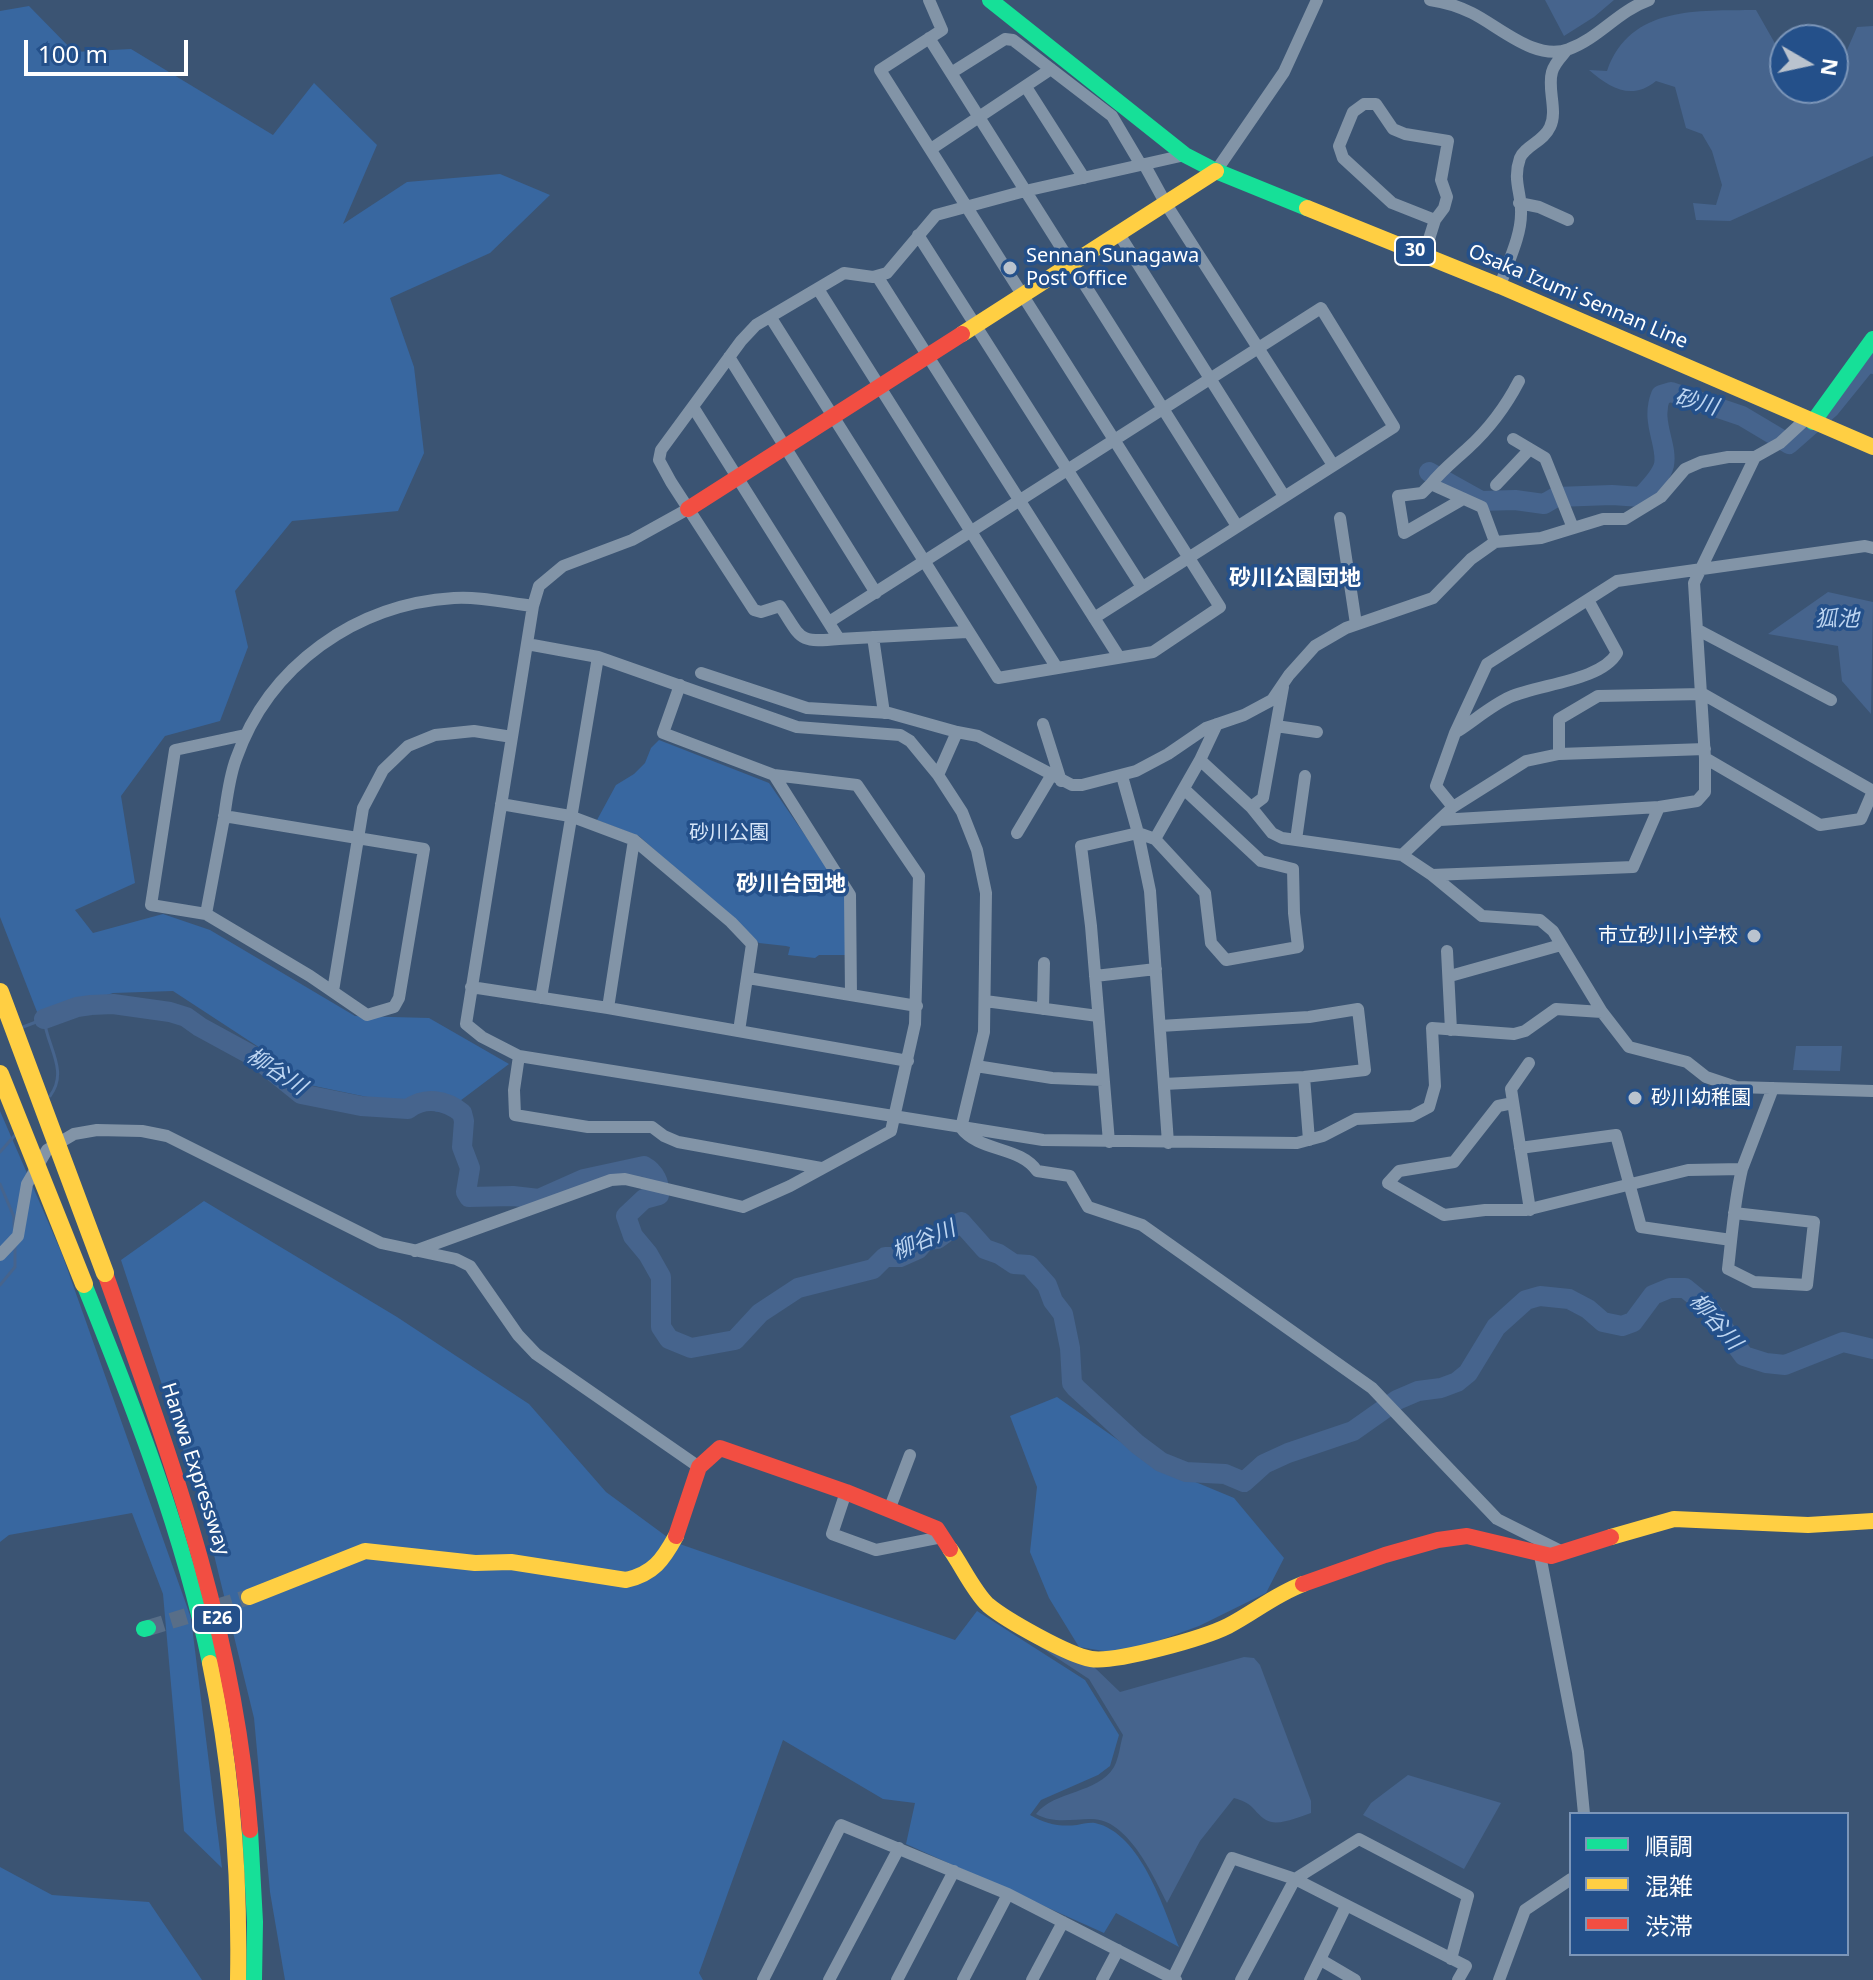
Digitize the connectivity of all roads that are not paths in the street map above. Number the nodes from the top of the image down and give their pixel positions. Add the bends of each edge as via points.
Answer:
1 (929, 0) edge
2 (990, 0) edge
3 (1317, 0) edge
4 (1430, 0) edge
5 (1437, 0) edge
6 (1649, 0) edge
7 (929, 38) junction
8 (1566, 51) junction
9 (1051, 69) junction
10 (951, 73) junction
11 (1026, 87) junction
12 (979, 119) junction
13 (931, 149) junction
14 (1185, 155) junction
15 (1142, 164) junction
16 (1216, 171) junction
17 (1084, 178) junction
18 (1025, 191) junction
19 (1519, 203) junction
20 (1166, 204) junction
21 (967, 206) junction
22 (1435, 220) junction
23 (1568, 220) dead end
24 (1119, 234) junction
25 (918, 235) junction
26 (1424, 255) junction
27 (1073, 264) junction
28 (877, 276) junction
29 (1500, 286) junction
30 (818, 289) junction
31 (1023, 296) junction
32 (771, 318) junction
33 (977, 325) junction
34 (1873, 339) edge
35 (1258, 349) junction
36 (928, 356) junction
37 (729, 357) junction
38 (1209, 378) junction
39 (1519, 381) dead end
40 (881, 386) junction
41 (693, 407) junction
42 (1163, 409) junction
43 (833, 416) junction
44 (1810, 420) junction
45 (1513, 439) dead end
46 (1116, 440) junction
47 (784, 447) junction
48 (1873, 447) edge
49 (1530, 449) junction
50 (1755, 457) junction
51 (1333, 465) junction
52 (1068, 470) junction
53 (737, 477) junction
54 (1431, 484) junction
55 (1496, 485) dead end
56 (1284, 496) junction
57 (1463, 499) junction
58 (1019, 502) junction
59 (688, 509) junction
60 (1340, 518) dead end
61 (1237, 526) junction
62 (1573, 528) junction
63 (972, 531) junction
64 (1495, 542) junction
65 (1873, 548) edge
66 (1189, 556) junction
67 (925, 560) junction
68 (1701, 568) junction
69 (1142, 587) junction
70 (876, 593) junction
71 (1588, 600) junction
72 (533, 606) junction
73 (1094, 618) junction
74 (829, 622) junction
75 (1356, 624) junction
76 (1698, 630) junction
77 (967, 632) junction
78 (873, 637) junction
79 (839, 639) junction
80 (527, 644) junction
81 (598, 657) junction
82 (1119, 657) junction
83 (1057, 668) junction
84 (701, 673) dead end
85 (1284, 684) junction
86 (680, 685) junction
87 (1703, 694) junction
88 (1831, 700) dead end
89 (884, 713) junction
90 (1043, 724) dead end
91 (1217, 724) junction
92 (1276, 726) junction
93 (957, 732) junction
94 (1317, 732) dead end
95 (1455, 733) junction
96 (245, 735) junction
97 (512, 737) junction
98 (1705, 753) junction
99 (1559, 754) junction
100 (1200, 760) junction
101 (774, 775) junction
102 (938, 775) junction
103 (1122, 776) junction
104 (1305, 776) dead end
105 (1056, 779) junction
106 (1185, 790) junction
107 (1873, 791) edge
108 (501, 804) junction
109 (1251, 807) junction
110 (1453, 807) junction
111 (1659, 807) junction
112 (224, 816) junction
113 (570, 816) junction
114 (1440, 820) junction
115 (1017, 833) dead end
116 (1138, 833) junction
117 (358, 837) junction
118 (1155, 839) junction
119 (634, 840) junction
120 (1296, 840) junction
121 (1402, 855) junction
122 (1432, 875) junction
123 (206, 914) junction
124 (1561, 945) junction
125 (1447, 951) dead end
126 (1044, 963) dead end
127 (1156, 969) junction
128 (1095, 976) junction
129 (1450, 976) junction
130 (748, 978) junction
131 (471, 987) junction
132 (333, 991) junction
133 (0, 992) edge
134 (851, 995) junction
135 (541, 998) junction
136 (985, 1001) junction
137 (917, 1006) junction
138 (608, 1008) junction
139 (1043, 1009) junction
140 (1602, 1012) junction
141 (1098, 1016) junction
142 (1160, 1026) junction
143 (1451, 1030) junction
144 (739, 1031) junction
145 (519, 1056) junction
146 (908, 1061) junction
147 (1529, 1063) dead end
148 (976, 1066) junction
149 (0, 1074) edge
150 (1304, 1077) junction
151 (1103, 1080) junction
152 (1164, 1084) junction
153 (1773, 1088) junction
154 (1873, 1091) edge
155 (1513, 1103) junction
156 (895, 1118) junction
157 (961, 1128) junction
158 (1309, 1140) junction
159 (1109, 1142) junction
160 (1168, 1143) junction
161 (1520, 1148) junction
162 (821, 1168) junction
163 (1742, 1169) junction
164 (1629, 1185) junction
165 (1530, 1210) junction
166 (1734, 1213) junction
167 (1731, 1240) junction
168 (415, 1251) junction
169 (0, 1255) edge
170 (910, 1455) dead end
171 (699, 1467) junction
172 (846, 1492) junction
173 (889, 1510) junction
174 (1873, 1521) edge
175 (942, 1537) junction
176 (1563, 1552) junction
177 (1540, 1555) junction
178 (249, 1597) tunnel mouth
179 (1584, 1812) edge
180 (899, 1848) junction
181 (954, 1871) junction
182 (1295, 1879) junction
183 (1569, 1880) edge
184 (1008, 1894) junction
185 (1346, 1906) junction
186 (1063, 1922) junction
187 (1118, 1950) junction
188 (1451, 1959) junction
189 (1321, 1960) junction
190 (1174, 1979) edge
191 (238, 1980) edge
192 (254, 1980) edge
193 (763, 1980) edge
194 (829, 1980) edge
195 (897, 1980) edge
196 (963, 1980) edge
197 (1032, 1980) edge
198 (1102, 1980) edge
199 (1241, 1980) edge
200 (1310, 1980) edge
201 (1355, 1980) edge
202 (1458, 1980) edge
203 (1499, 1980) edge

1 - 7 street via 942,30
2 - 14 main road, Osaka Izumi Sennan Line / 30
3 - 16 street via 1284,72
4 - 5 street
5 - 8 street via 1470,12 1529,46
6 - 8 street
7 - 10 street
7 - 13 street via 880,70
8 - 19 street via 1553,69 1550,128 1522,153 1517,169
9 - 10 street via 1005,39
9 - 11 street
9 - 15 street via 1112,116
10 - 12 street
11 - 12 street
11 - 17 street
12 - 13 street
12 - 18 street
13 - 21 street
14 - 15 street
14 - 16 main road, Osaka Izumi Sennan Line / 30
15 - 17 street
15 - 20 street
16 - 20 main road
16 - 26 main road, Osaka Izumi Sennan Line / 30
17 - 18 street
18 - 21 street
18 - 27 street
19 - 23 street
19 - 29 street via 1522,213
20 - 24 main road
20 - 35 street
21 - 25 street via 936,215
21 - 31 street
22 - 22 street via 1392,203 1343,158 1339,146 1353,112 1364,104 1376,104 1393,129 1448,141 1441,180 1447,197
22 - 26 street
24 - 27 main road
24 - 38 street
25 - 28 street via 887,273
25 - 33 street
26 - 29 main road, Osaka Izumi Sennan Line / 30
27 - 31 main road
27 - 42 street
28 - 30 street via 844,273
28 - 36 street
29 - 44 main road, Osaka Izumi Sennan Line / 30
30 - 32 street
30 - 40 street
31 - 33 main road
31 - 46 street
32 - 37 street via 756,325
32 - 43 street
33 - 36 main road
33 - 52 street
34 - 44 main road
35 - 38 street
35 - 51 street
35 - 51 street via 1321,308 1394,427
36 - 40 main road
36 - 58 street
37 - 41 street
37 - 47 street
38 - 42 street
38 - 56 street
39 - 54 street via 1507,404
40 - 43 main road
40 - 63 street
41 - 53 street
41 - 59 street via 659,460
42 - 46 street
42 - 61 street
43 - 47 main road
43 - 67 street
44 - 48 main road, Osaka Izumi Sennan Line / 30
44 - 50 street
45 - 49 street
46 - 52 street
46 - 66 street
47 - 53 main road
47 - 70 street
49 - 55 street
49 - 62 street via 1545,458
50 - 62 street via 1701,462 1685,469 1648,507 1625,519
50 - 68 street
51 - 56 street
52 - 58 street
52 - 69 street
53 - 59 main road
53 - 74 street
54 - 57 street
54 - 57 street via 1422,493 1398,496 1404,533
56 - 61 street
57 - 64 street via 1482,507
58 - 63 street
58 - 73 street
59 - 72 street via 632,540 563,566 539,586
59 - 79 street via 754,610 780,606 801,638 810,642
60 - 75 street
61 - 66 street
62 - 64 street via 1541,538
63 - 67 street
63 - 83 street
64 - 75 street via 1433,598
65 - 68 street
66 - 69 street
66 - 82 street via 1220,607 1153,652
67 - 70 street
67 - 77 street
68 - 71 street via 1617,581
68 - 76 street via 1694,583
69 - 73 street
70 - 74 street
71 - 95 street via 1487,664
71 - 95 street via 1617,653 1613,661 1509,697
72 - 80 street
72 - 96 street via 456,598 362,620 312,650 286,674
73 - 82 street
74 - 79 street
75 - 85 street via 1315,646
76 - 87 street
76 - 88 street
77 - 78 street
77 - 83 street via 998,678
78 - 79 street
78 - 89 street
80 - 81 street
80 - 97 street
81 - 86 street
81 - 113 street
82 - 83 street
84 - 89 street via 807,708
85 - 91 street via 1272,700
85 - 92 street
86 - 101 street via 663,733
86 - 102 street via 797,727 900,735
87 - 98 street
87 - 99 street via 1598,696 1559,719
87 - 107 street
89 - 93 street
90 - 105 street
91 - 100 street
91 - 103 street
92 - 94 street
92 - 109 street via 1263,798
93 - 102 street
93 - 105 street via 978,736
95 - 110 street via 1436,786
96 - 112 street
96 - 123 street via 175,750 151,905
97 - 108 street
97 - 117 street via 474,731 435,735 408,746 390,760 375,783
98 - 99 street
98 - 107 street via 1820,825 1861,819
98 - 111 street via 1705,792 1697,801
99 - 110 street via 1526,761
100 - 106 street
100 - 109 street
101 - 134 street via 850,895
101 - 137 street via 857,785 904,851 919,876
102 - 136 street via 962,812 986,893
103 - 105 street via 1082,785
103 - 116 street
104 - 120 street
105 - 115 street
106 - 118 street
106 - 118 street via 1261,861 1293,869 1298,947 1226,960 1211,943 1205,893
108 - 113 street
108 - 131 street
109 - 120 street via 1272,833
110 - 114 street
111 - 114 street
111 - 122 street via 1633,867
112 - 117 street
112 - 123 street
113 - 119 street
113 - 135 street
114 - 121 street
116 - 118 street
116 - 127 street via 1150,891
116 - 128 street via 1081,846
117 - 132 street
117 - 132 street via 424,849 394,1007 367,1015
119 - 130 street via 752,944
119 - 138 street
120 - 121 street
121 - 122 street
122 - 124 street via 1482,916 1540,920
123 - 132 street
124 - 129 street
124 - 140 street
125 - 129 street
126 - 139 street
127 - 128 street
127 - 142 street
128 - 141 street
129 - 143 street
130 - 134 street
130 - 144 street
131 - 135 street
131 - 145 street via 466,1024
133 - 192 main road, Hanwa Expressway / E26, bridge via 190,1518 222,1637 250,1818
134 - 137 street
135 - 138 street
136 - 139 street
136 - 148 street
137 - 146 street
138 - 144 street
139 - 141 street
140 - 143 street via 1556,1009 1514,1034
140 - 153 street via 1629,1047 1687,1062 1706,1077 1736,1087
141 - 151 street
142 - 150 street via 1358,1009 1365,1070
142 - 152 street
143 - 158 street via 1432,1028 1435,1086 1433,1100 1423,1112 1356,1119
144 - 146 street
145 - 156 street
145 - 162 street via 515,1115 588,1127 652,1127 678,1142
146 - 156 street
147 - 155 street via 1511,1089
148 - 151 street
148 - 157 street
149 - 191 main road, Hanwa Expressway / E26, bridge via 149,1450 206,1643 228,1767
150 - 152 street
150 - 158 street
151 - 159 street
152 - 160 street
153 - 154 street
153 - 163 street
155 - 161 street
155 - 165 street via 1498,1106 1454,1162 1399,1171 1388,1183 1444,1215
156 - 157 street
156 - 162 street via 891,1131
157 - 159 street via 1043,1140
157 - 176 street via 968,1138 1031,1162 1037,1171 1070,1176 1088,1207 1142,1225 1372,1388 1497,1519
158 - 160 street
159 - 160 street
161 - 164 street via 1616,1135
161 - 165 street
162 - 168 street via 743,1207 611,1180
163 - 164 street via 1688,1170
163 - 166 street
164 - 165 street
164 - 167 street via 1641,1227
166 - 167 street
166 - 167 street via 1814,1222 1807,1285 1754,1282 1728,1269
168 - 169 street via 368,1237 167,1136 97,1130 74,1134 47,1150 27,1184 18,1236
168 - 171 street via 470,1266 536,1354
170 - 173 street
171 - 172 main road via 720,1448
171 - 178 main road via 665,1557 640,1577 626,1580 511,1562 365,1551
172 - 173 main road
172 - 175 street via 832,1534 876,1550
173 - 175 main road via 937,1529
174 - 176 main road via 1808,1525 1674,1519
175 - 177 main road via 987,1604 1060,1649 1102,1660 1213,1632 1278,1593 1438,1540 1467,1536
176 - 177 main road
177 - 179 street via 1578,1752
180 - 181 street
180 - 193 street via 841,1825
180 - 194 street
181 - 184 street
181 - 195 street
182 - 185 street
182 - 188 street via 1359,1839 1468,1896
182 - 190 street via 1232,1858
182 - 199 street
183 - 203 street via 1525,1910
184 - 186 street
184 - 196 street
185 - 188 street
185 - 189 street
186 - 187 street
186 - 197 street
187 - 190 street
187 - 198 street
188 - 202 street via 1466,1966
189 - 200 street
189 - 201 street

